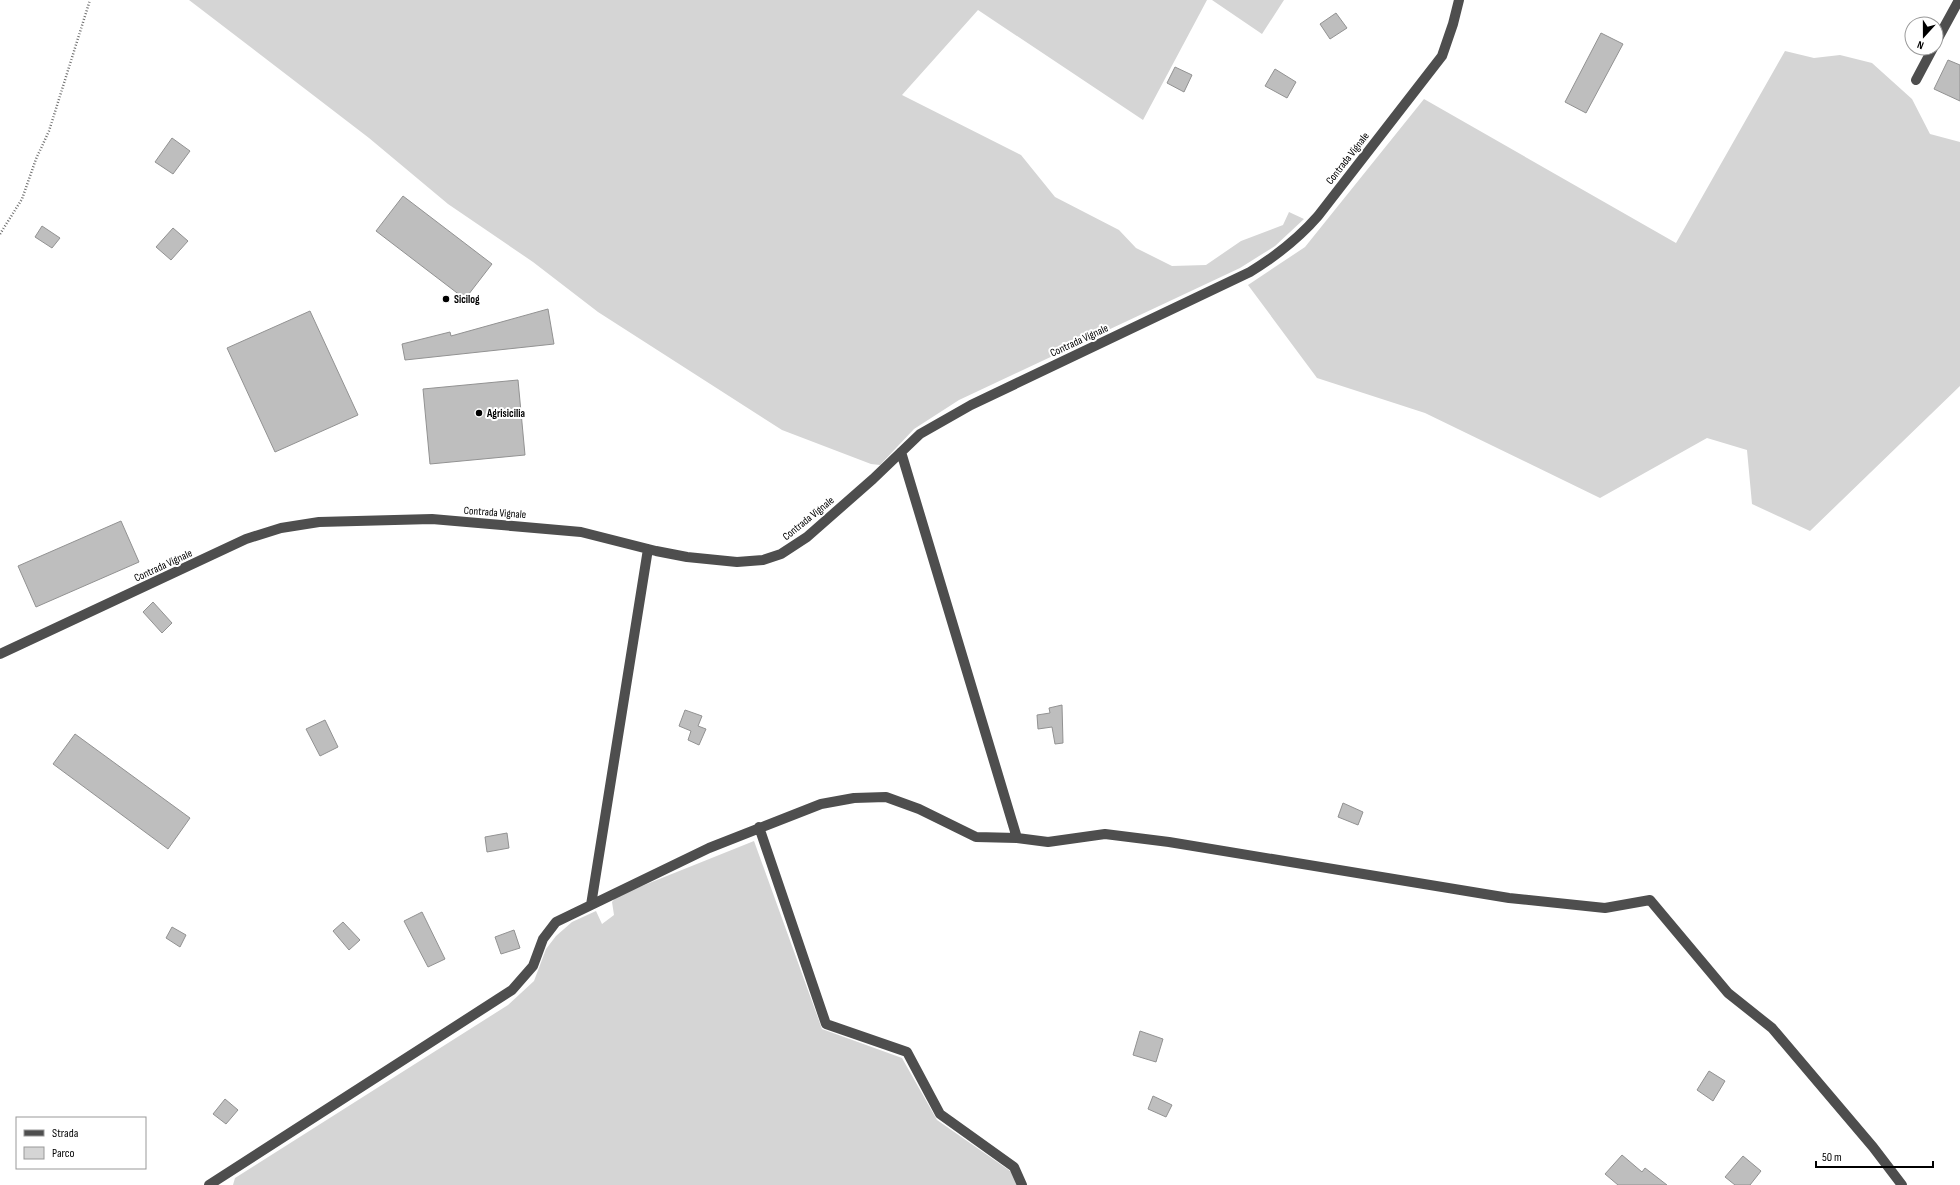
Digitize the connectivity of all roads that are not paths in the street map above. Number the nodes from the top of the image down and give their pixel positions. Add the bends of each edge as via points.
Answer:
1 (1459, 0) edge
2 (1958, 0) edge
3 (1944, 27) edge
4 (1929, 56) edge
5 (1916, 80) dead end
6 (902, 452) junction
7 (648, 549) junction
8 (0, 654) edge
9 (759, 827) junction
10 (1017, 838) junction
11 (591, 905) junction
12 (209, 1185) edge
13 (1022, 1185) edge
14 (1902, 1185) edge

1 - 6 street, Contrada Vignale via 1454,24 1442,56 1300,237 1250,272 971,405 920,434
2 - 3 street
4 - 5 street
6 - 7 street, Contrada Vignale via 807,537 781,554 763,560 737,562 687,557
6 - 10 street
7 - 8 street, Contrada Vignale via 581,532 432,520 319,522 281,528 246,540
7 - 11 street
9 - 10 street via 821,804 854,798 886,798 919,809 976,837
9 - 11 street via 709,848
9 - 13 street via 826,1024 907,1052 940,1114 1014,1167
10 - 14 street via 1048,842 1105,834 1169,842 1509,898 1605,908 1650,900 1728,993 1772,1028
11 - 12 street via 556,922 543,939 533,966 507,995

